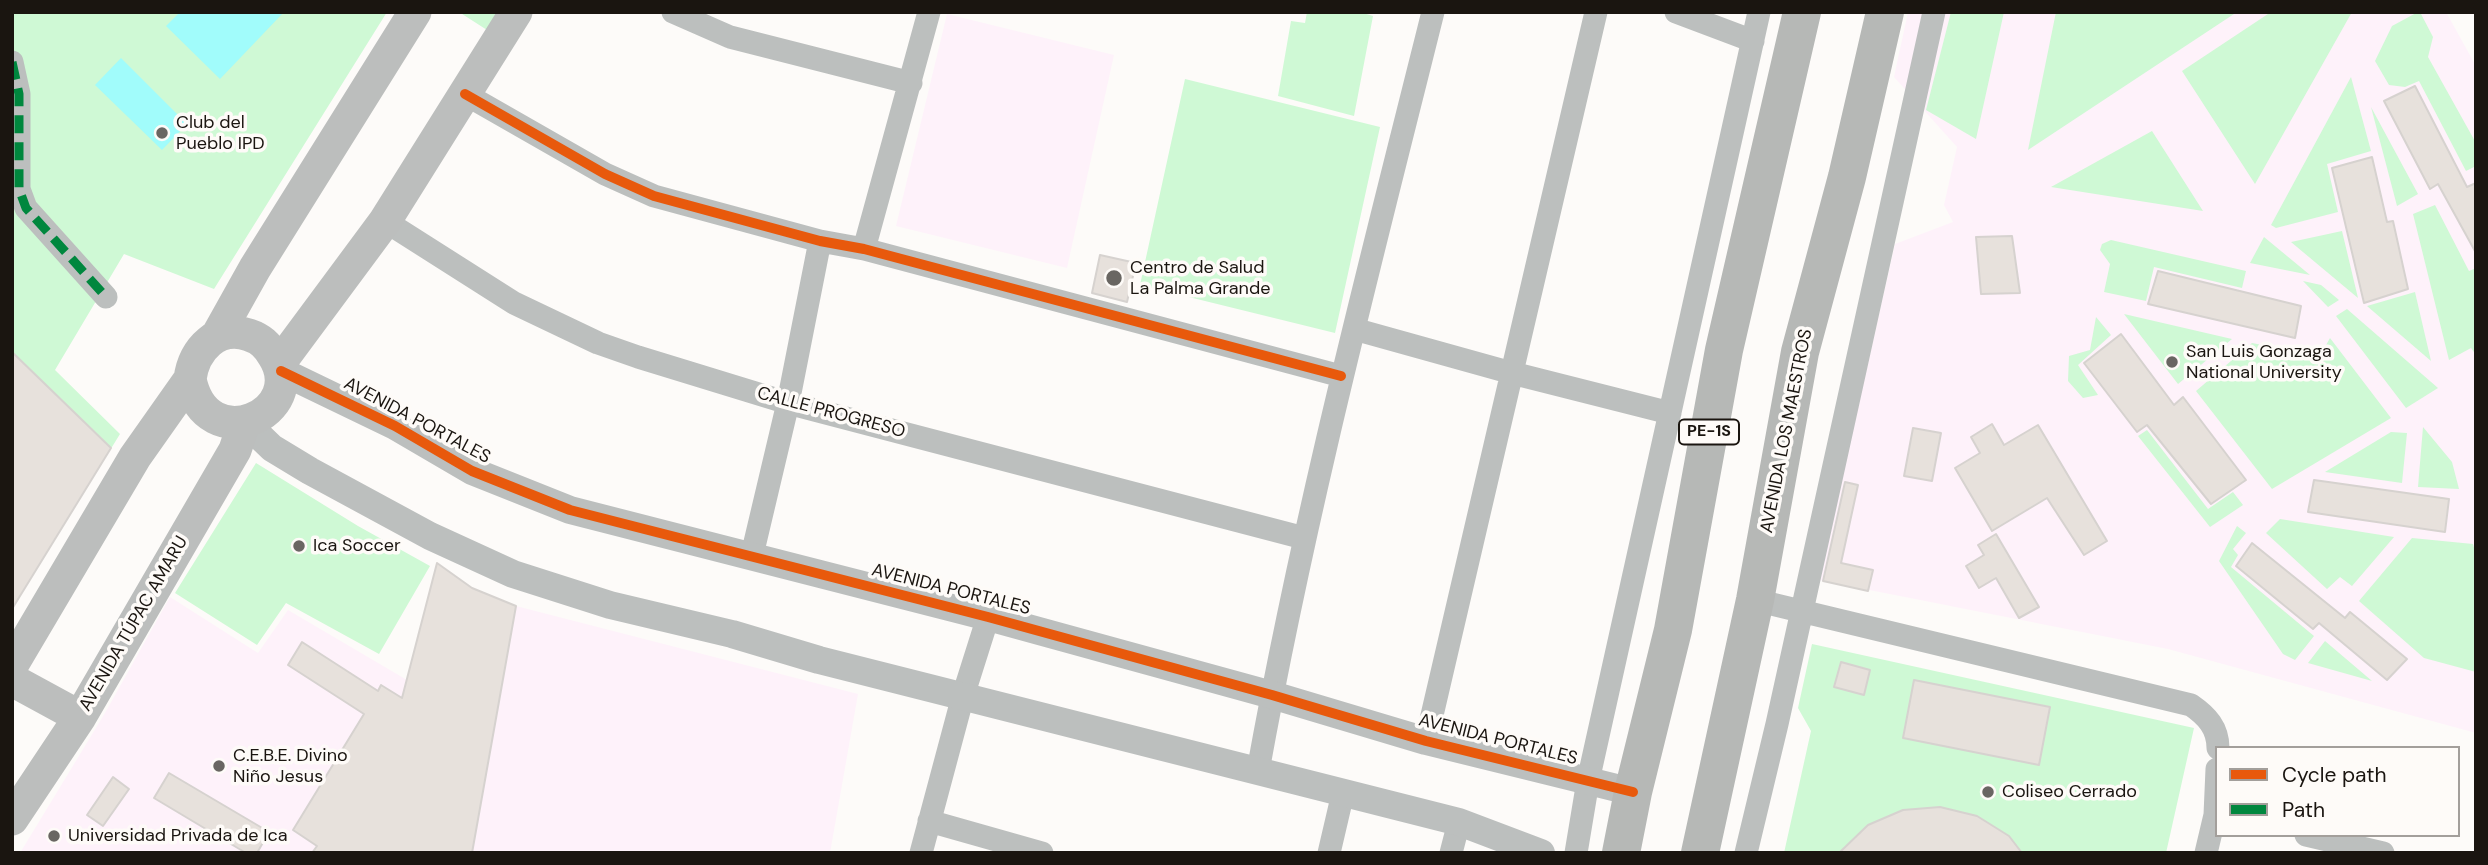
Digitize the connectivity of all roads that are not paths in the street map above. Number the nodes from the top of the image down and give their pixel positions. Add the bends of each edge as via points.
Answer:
1 (415, 12) edge
2 (516, 12) edge
3 (673, 12) edge
4 (929, 12) edge
5 (1433, 12) edge
6 (1596, 12) edge
7 (1676, 12) edge
8 (1759, 12) edge
9 (1802, 12) edge
10 (1885, 12) edge
11 (1934, 12) edge
12 (1753, 41) junction
13 (12, 62) edge
14 (911, 83) junction
15 (465, 94) junction
16 (384, 221) junction
17 (820, 241) junction
18 (864, 248) junction
19 (106, 297) dead end
20 (1354, 329) junction
21 (217, 336) junction
22 (280, 367) junction
23 (1512, 373) junction
24 (1341, 376) junction
25 (190, 379) junction
26 (788, 403) junction
27 (1670, 413) junction
28 (245, 423) junction
29 (1304, 538) junction
30 (752, 555) junction
31 (1755, 600) junction
32 (1801, 612) junction
33 (988, 617) junction
34 (12, 665) edge
35 (12, 680) edge
36 (1272, 695) junction
37 (963, 696) junction
38 (80, 717) junction
39 (1426, 741) junction
40 (2218, 746) edge
41 (1258, 771) junction
42 (1588, 781) junction
43 (1633, 792) junction
44 (1343, 793) junction
45 (12, 819) edge
46 (2215, 819) edge
47 (929, 821) junction
48 (1459, 822) junction
49 (2315, 837) edge
50 (921, 853) edge
51 (1042, 853) edge
52 (1329, 853) edge
53 (1451, 853) edge
54 (1541, 853) edge
55 (1576, 853) edge
56 (1621, 853) edge
57 (1700, 853) edge
58 (1746, 853) edge
59 (2206, 853) edge
60 (2383, 853) edge

1 - 21 main road
2 - 15 main road
3 - 14 street via 730,37
4 - 14 street
5 - 20 street
6 - 23 street
7 - 12 street
8 - 12 street
9 - 43 highway, PE-1S via 1724,350 1673,630
10 - 31 highway, AVENIDA LOS MAESTROS via 1800,352
11 - 32 street
12 - 27 street
13 - 19 street via 19,94 21,198
14 - 18 street
15 - 16 main road
15 - 17 street via 605,174 654,196
16 - 22 main road
16 - 26 street, CALLE PROGRESO via 514,303 576,333
17 - 18 street
17 - 26 street
18 - 24 street
20 - 23 street
20 - 24 street
21 - 22 main road via 230,332 257,337 268,345
21 - 25 main road via 197,354
22 - 28 main road via 275,400
22 - 30 street, AVENIDA PORTALES via 472,471 519,491 570,510
23 - 27 street
23 - 39 street
24 - 29 street
25 - 28 main road via 200,406 211,416
25 - 34 main road via 135,457
26 - 29 street, CALLE PROGRESO
26 - 30 street
27 - 42 street
28 - 37 street via 272,449 310,471 430,536 513,574 610,605
28 - 38 main road, AVENIDA TÚPAC AMARU via 223,472
29 - 36 street
30 - 33 street, AVENIDA PORTALES
31 - 32 street
31 - 57 highway, AVENIDA LOS MAESTROS
32 - 40 street via 2191,705 2207,716
32 - 58 street
33 - 36 street, AVENIDA PORTALES
33 - 37 street
35 - 38 main road
36 - 39 street, AVENIDA PORTALES
36 - 41 street
37 - 41 street
37 - 47 street
38 - 45 main road, AVENIDA TÚPAC AMARU
39 - 42 street, AVENIDA PORTALES
41 - 44 street
42 - 43 street, AVENIDA PORTALES
42 - 55 street
43 - 56 highway, PE-1S
44 - 48 street
44 - 52 street
46 - 59 street
47 - 50 street
47 - 51 street
48 - 53 street
48 - 54 street
49 - 60 street

